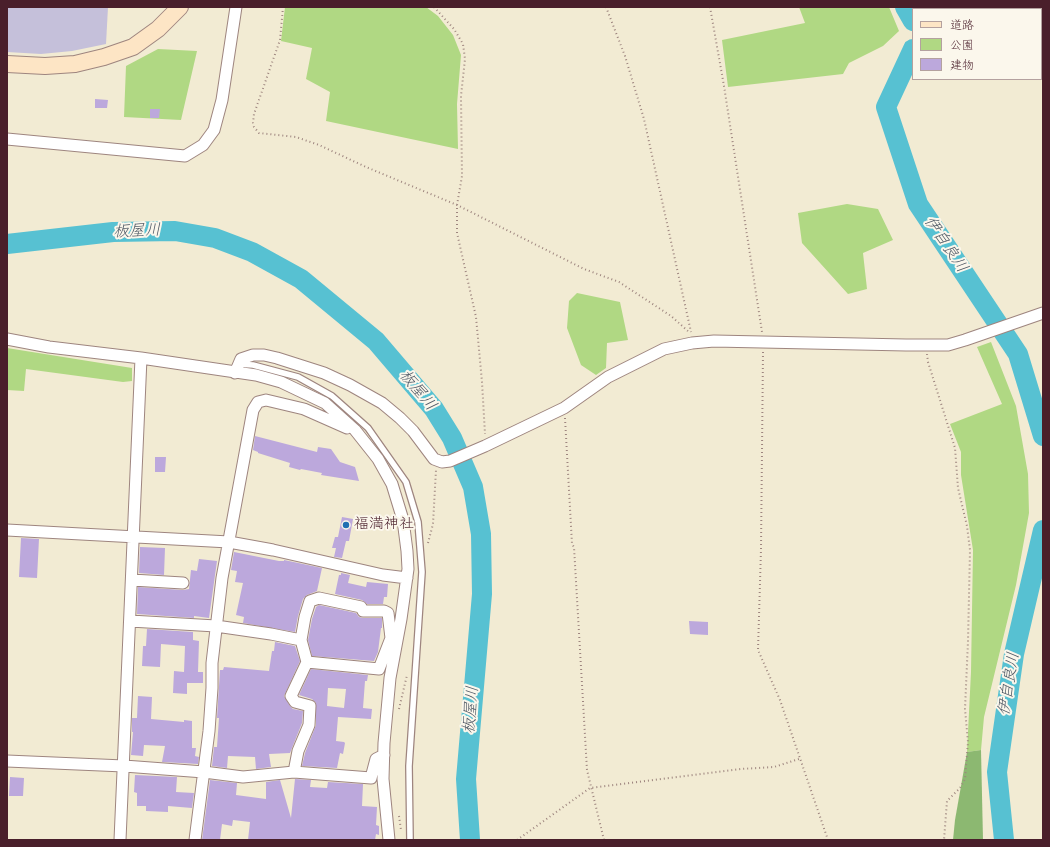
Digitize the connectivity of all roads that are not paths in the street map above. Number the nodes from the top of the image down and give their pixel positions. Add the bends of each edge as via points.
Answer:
1 (180, 7) edge
2 (236, 7) edge
3 (7, 64) edge
4 (7, 139) edge
5 (1043, 313) edge
6 (7, 339) edge
7 (141, 358) junction
8 (236, 368) junction
9 (355, 430) junction
10 (7, 530) edge
11 (134, 536) junction
12 (229, 542) junction
13 (407, 578) junction
14 (132, 580) junction
15 (183, 583) dead end
16 (130, 621) junction
17 (216, 626) junction
18 (394, 638) junction
19 (301, 640) junction
20 (307, 662) junction
21 (384, 755) junction
22 (7, 761) edge
23 (124, 766) junction
24 (204, 772) junction
25 (294, 772) junction
26 (120, 840) edge
27 (195, 840) edge
28 (389, 840) edge
29 (410, 840) edge

1 - 3 street via 158,29 132,47 104,57 75,64
2 - 4 street via 222,100 214,130 203,145 185,156
5 - 8 street via 948,344 692,342 664,349 608,377 564,408 450,461 434,459 413,431 382,403 324,373 264,355 246,356
6 - 7 street via 49,347
7 - 8 street
7 - 11 street
8 - 9 street via 281,382 325,403
8 - 29 lane via 254,365 298,377 332,396 368,428 406,482 418,522 422,572 409,766
9 - 12 street via 304,409 266,400 258,402 253,410
9 - 13 street via 378,459 392,484 403,520
10 - 11 street
11 - 12 street
11 - 14 street
12 - 13 street
12 - 17 street
13 - 18 street
14 - 15 street
14 - 16 street
16 - 17 street
16 - 23 street
17 - 19 street
17 - 24 street
18 - 19 street via 388,613 363,611 361,607 319,598 310,600
18 - 20 street via 379,669
18 - 21 street
19 - 20 street
20 - 25 street via 291,696 295,702 310,706 309,725 298,751
21 - 25 street via 376,759 371,778
21 - 28 street via 383,779
22 - 23 street
23 - 24 street
23 - 26 street
24 - 25 street via 243,777
24 - 27 street

